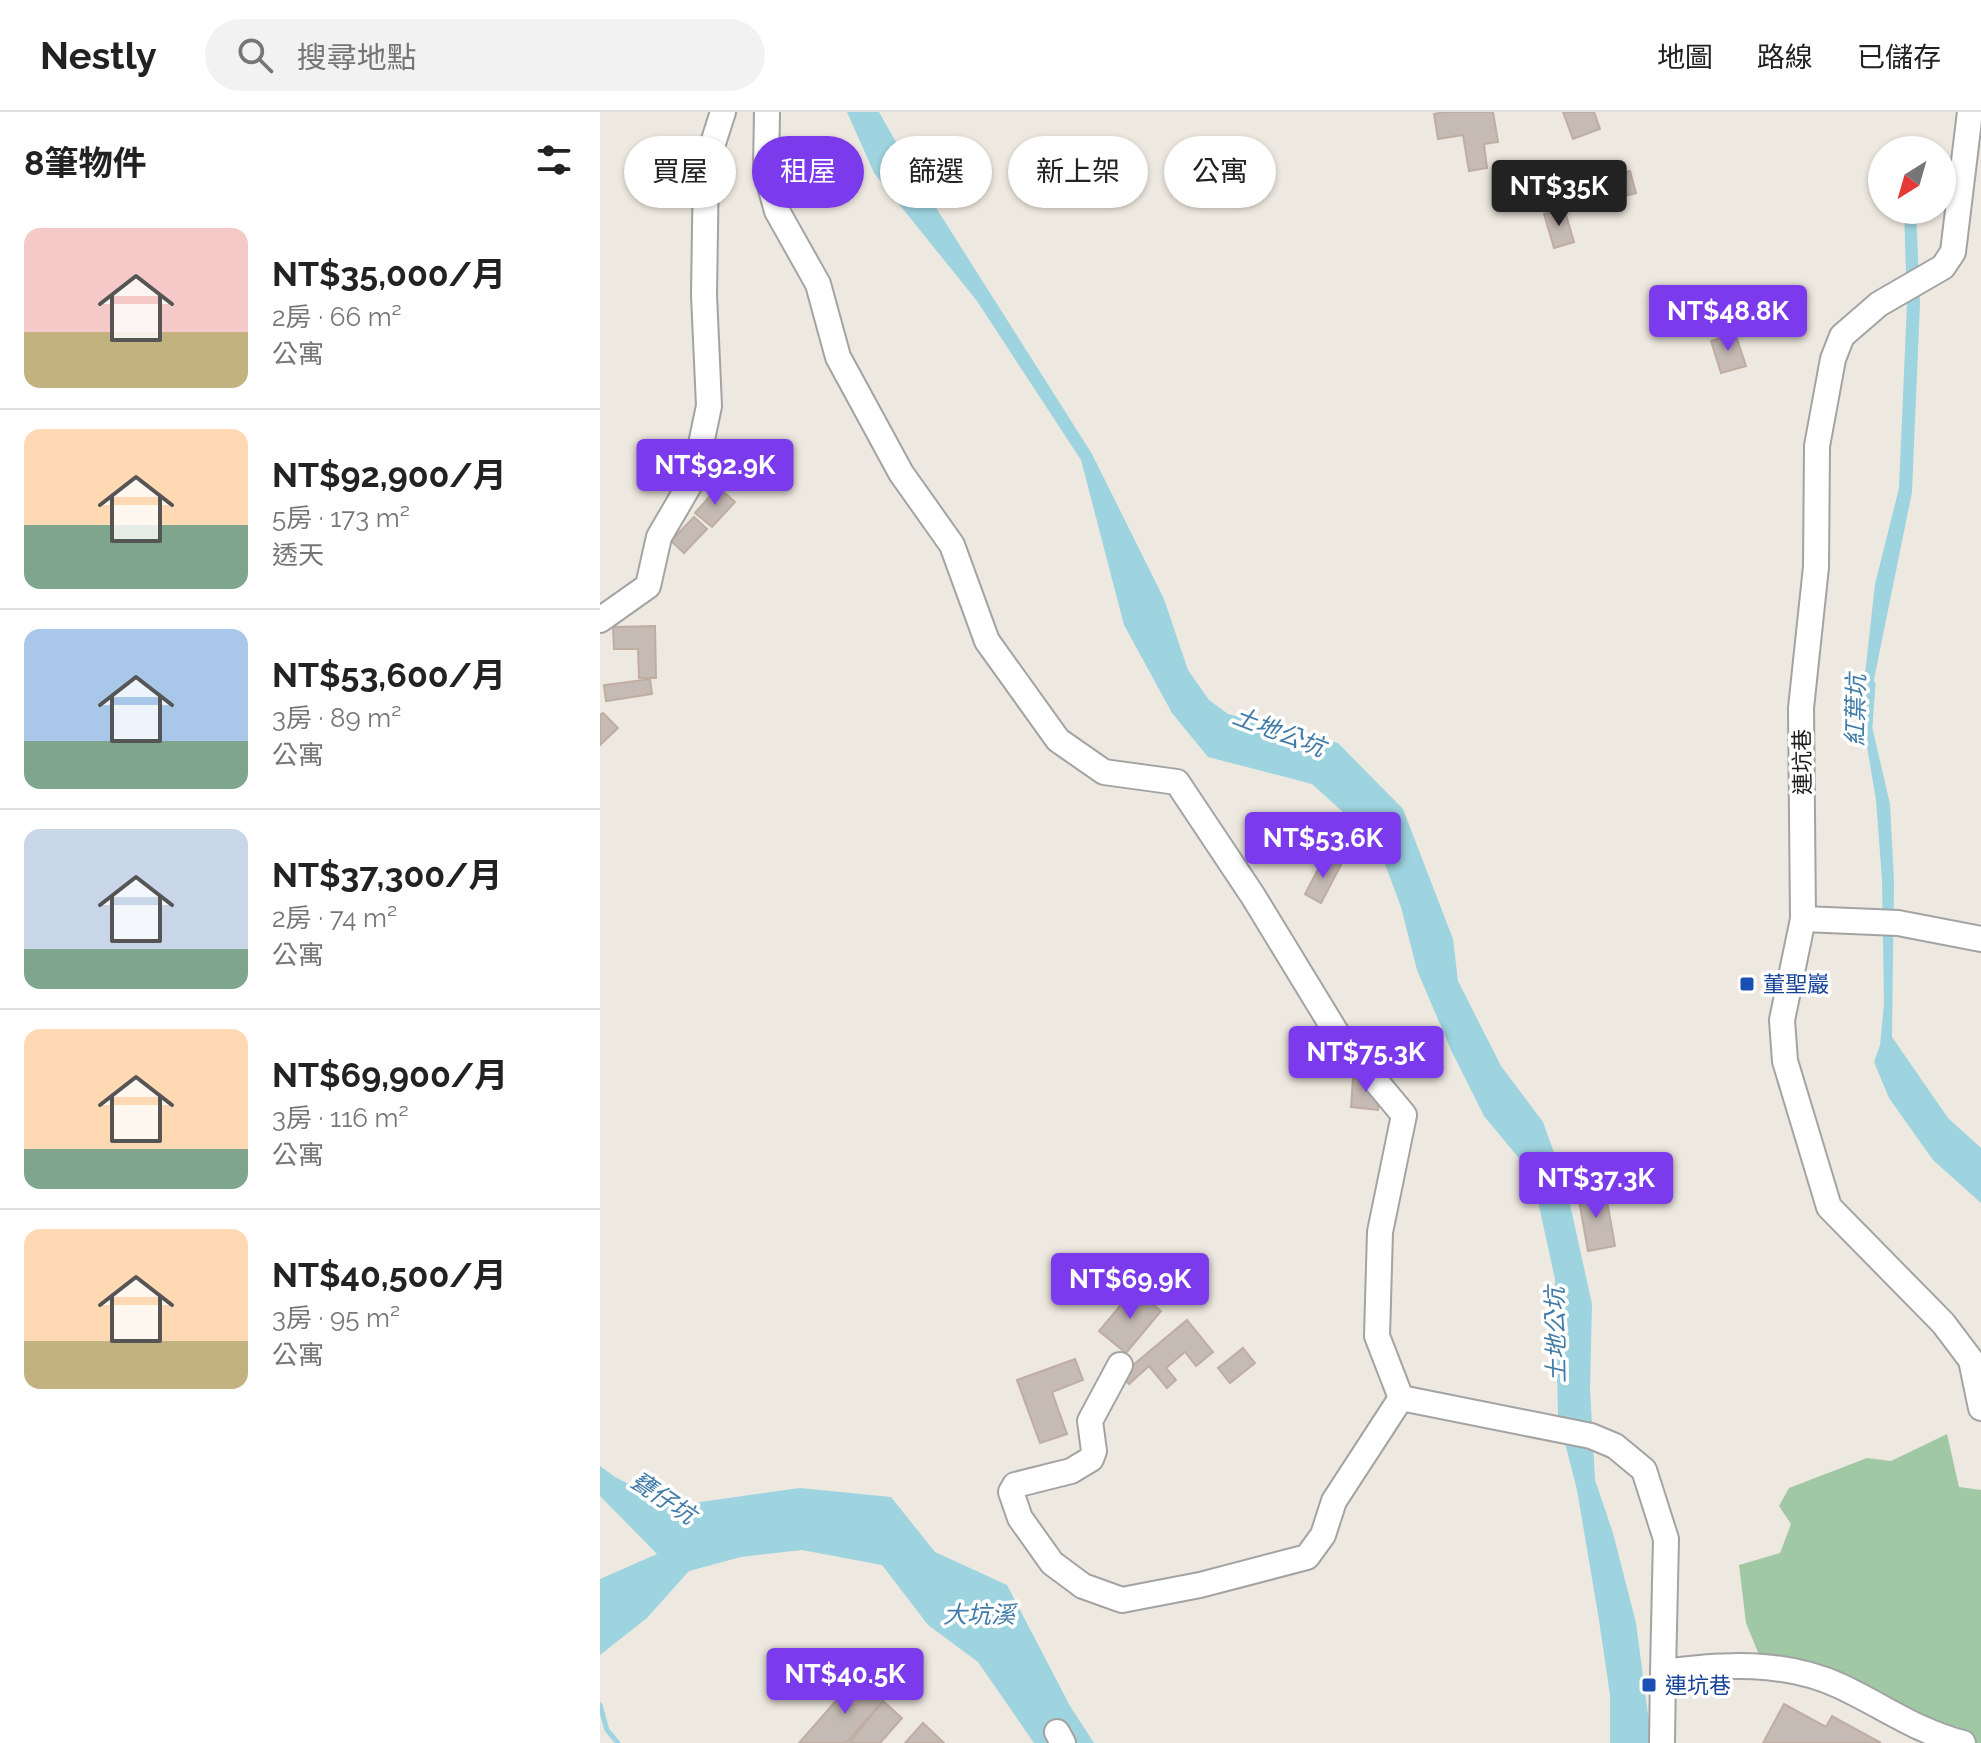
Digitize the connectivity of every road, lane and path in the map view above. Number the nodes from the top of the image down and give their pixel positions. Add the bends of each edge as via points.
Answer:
1 (723, 112) edge
2 (767, 112) edge
3 (1970, 112) edge
4 (600, 620) edge
5 (1803, 919) junction
6 (1981, 939) edge
7 (1120, 1365) dead end
8 (1401, 1398) junction
9 (1981, 1408) edge
10 (1663, 1672) junction
11 (1663, 1738) edge
12 (1963, 1743) edge

1 - 4 street via 706,165 709,406 694,477 659,537 648,586
2 - 8 street via 766,171 777,211 818,284 838,357 901,473 952,545 987,641 1058,740 1104,772 1177,782 1339,1037 1404,1115 1380,1232 1377,1336
3 - 5 street, 連坑巷 via 1953,252 1943,267 1879,304 1842,336 1833,359 1817,446 1816,567 1801,708
5 - 6 street via 1898,923
5 - 9 street, 連坑巷 via 1782,1020 1785,1061 1829,1207 1943,1323 1971,1360
7 - 8 street via 1090,1421 1091,1459 1071,1471 1015,1485 1011,1492 1020,1518 1052,1563 1083,1586 1122,1600 1307,1557 1323,1535 1334,1501
8 - 10 street via 1591,1436 1615,1446 1644,1470 1666,1539
10 - 11 street
10 - 12 street via 1720,1665 1799,1671 1838,1685 1933,1735

